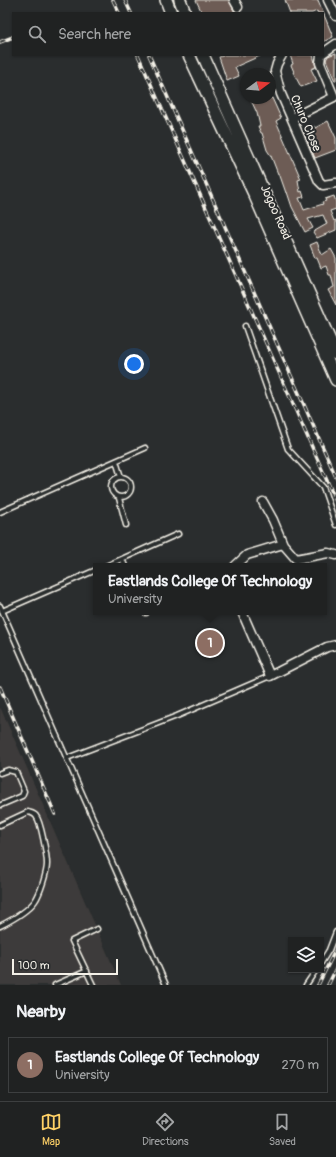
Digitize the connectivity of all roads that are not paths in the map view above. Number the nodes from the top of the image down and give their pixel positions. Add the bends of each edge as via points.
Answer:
1 (166, 0) edge
2 (180, 0) edge
3 (328, 0) edge
4 (171, 12) edge
5 (185, 12) edge
6 (336, 16) edge
7 (336, 44) edge
8 (324, 53) edge
9 (190, 56) edge
10 (203, 56) edge
11 (281, 56) edge
12 (322, 56) edge
13 (335, 99) edge
14 (292, 118) junction
15 (336, 182) edge
16 (245, 326) dead end
17 (336, 354) edge
18 (336, 380) edge
19 (145, 448) dead end
20 (116, 461) junction
21 (121, 477) junction
22 (119, 498) junction
23 (263, 502) dead end
24 (0, 512) edge
25 (126, 525) dead end
26 (336, 525) edge
27 (178, 534) dead end
28 (283, 544) junction
29 (336, 554) edge
30 (122, 559) junction
31 (113, 563) edge
32 (124, 563) edge
33 (238, 563) edge
34 (93, 571) edge
35 (0, 606) edge
36 (2, 611) junction
37 (243, 615) edge
38 (336, 644) edge
39 (270, 676) junction
40 (67, 758) junction
41 (0, 773) edge
42 (2, 805) dead end
43 (0, 825) edge
44 (0, 926) edge
45 (97, 929) dead end
46 (336, 932) edge
47 (324, 958) edge
48 (87, 971) junction
49 (314, 973) edge
50 (55, 985) edge
51 (93, 985) edge
52 (166, 985) edge
53 (306, 985) edge

1 - 4 main road
2 - 5 main road
3 - 6 street
7 - 8 street
9 - 18 main road, Jogoo Road
10 - 17 main road, Jogoo Road
11 - 14 street, Churo Close via 275,71 283,101
12 - 13 street via 320,63
13 - 14 street
14 - 15 street, Churo Close via 319,181 324,185
16 - 26 lane via 288,448 323,487
19 - 20 lane
20 - 21 lane
20 - 24 lane
21 - 22 lane via 114,479 110,486 112,494
21 - 22 lane via 127,479 131,485 130,492
22 - 25 lane
23 - 28 street
27 - 30 lane
28 - 29 street via 296,559
28 - 33 street via 246,555
30 - 31 lane
30 - 32 lane
34 - 36 lane
35 - 36 lane
36 - 40 lane
37 - 39 street
38 - 39 street
39 - 40 lane via 177,716
40 - 52 lane
41 - 42 lane via 8,770 16,772 24,791 22,796
43 - 44 lane via 28,812 33,813 40,823 47,862 46,875 35,901 15,919
45 - 48 lane via 72,941
46 - 47 lane
48 - 50 lane
48 - 51 lane
49 - 53 lane

